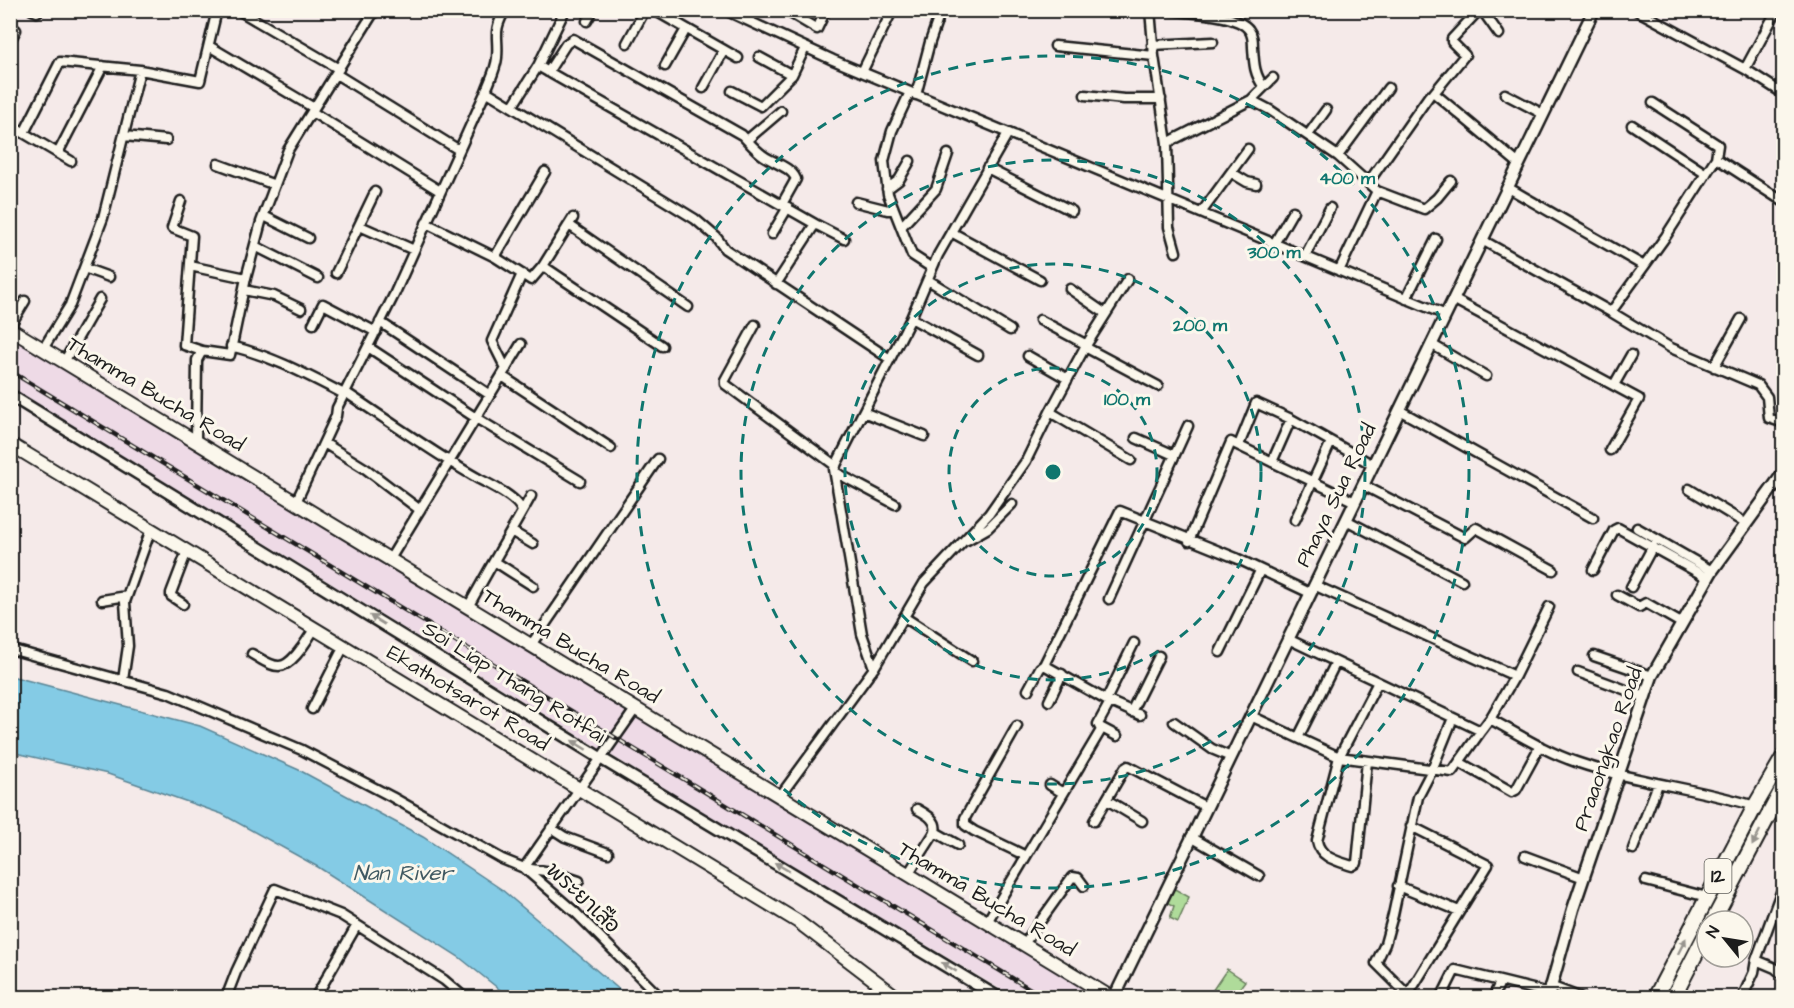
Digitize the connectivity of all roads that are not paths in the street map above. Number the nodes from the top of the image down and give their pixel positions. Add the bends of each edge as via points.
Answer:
1 (32, 10) edge
2 (40, 10) edge
3 (217, 10) edge
4 (238, 10) edge
5 (375, 10) edge
6 (565, 10) edge
7 (593, 10) edge
8 (645, 10) edge
9 (654, 10) edge
10 (725, 10) edge
11 (785, 10) edge
12 (826, 10) edge
13 (941, 10) edge
14 (1150, 10) edge
15 (1168, 10) edge
16 (1481, 10) edge
17 (1594, 10) edge
18 (1636, 10) edge
19 (1777, 10) edge
20 (501, 12) edge
21 (888, 12) edge
22 (587, 21) dead end
23 (10, 27) edge
24 (686, 28) junction
25 (1499, 34) dead end
26 (10, 41) edge
27 (1213, 42) dead end
28 (627, 43) dead end
29 (1152, 45) junction
30 (209, 46) junction
31 (1055, 46) dead end
32 (805, 48) junction
33 (724, 50) junction
34 (1154, 56) junction
35 (759, 57) dead end
36 (738, 58) dead end
37 (103, 66) junction
38 (538, 66) junction
39 (665, 66) dead end
40 (1745, 69) junction
41 (140, 70) junction
42 (337, 72) junction
43 (548, 72) junction
44 (862, 72) junction
45 (792, 75) junction
46 (1273, 78) dead end
47 (1264, 87) junction
48 (704, 88) dead end
49 (1388, 88) dead end
50 (486, 91) junction
51 (732, 91) dead end
52 (913, 94) junction
53 (1505, 94) dead end
54 (1784, 94) edge
55 (1085, 95) dead end
56 (1429, 96) dead end
57 (1161, 99) junction
58 (1251, 100) junction
59 (1653, 103) dead end
60 (512, 107) junction
61 (313, 110) junction
62 (1326, 110) dead end
63 (781, 111) dead end
64 (1543, 114) junction
65 (10, 125) edge
66 (1632, 125) dead end
67 (24, 133) junction
68 (1008, 133) junction
69 (1308, 135) junction
70 (124, 136) junction
71 (166, 140) dead end
72 (747, 141) junction
73 (1167, 143) junction
74 (1248, 149) dead end
75 (459, 150) junction
76 (58, 153) junction
77 (948, 154) dead end
78 (1338, 156) junction
79 (1716, 158) junction
80 (71, 161) dead end
81 (910, 161) dead end
82 (218, 164) dead end
83 (1519, 164) junction
84 (987, 168) junction
85 (545, 172) dead end
86 (1232, 172) junction
87 (1706, 174) junction
88 (1451, 181) dead end
89 (1368, 183) junction
90 (1256, 184) dead end
91 (275, 185) junction
92 (1507, 187) junction
93 (887, 189) junction
94 (440, 191) junction
95 (1377, 191) junction
96 (375, 192) dead end
97 (181, 201) dead end
98 (1170, 201) junction
99 (856, 202) dead end
100 (1784, 202) edge
101 (785, 206) junction
102 (1330, 208) dead end
103 (894, 210) junction
104 (1072, 211) dead end
105 (1293, 211) dead end
106 (1201, 213) junction
107 (264, 216) junction
108 (426, 223) junction
109 (815, 224) junction
110 (360, 226) junction
111 (901, 227) junction
112 (951, 232) junction
113 (772, 234) dead end
114 (308, 238) dead end
115 (844, 239) dead end
116 (1436, 239) dead end
117 (1482, 240) junction
118 (1274, 244) junction
119 (255, 246) junction
120 (414, 250) junction
121 (1176, 252) dead end
122 (1305, 256) junction
123 (495, 257) junction
124 (190, 266) junction
125 (543, 266) junction
126 (1644, 266) junction
127 (84, 268) junction
128 (932, 268) junction
129 (1339, 271) junction
130 (336, 273) dead end
131 (522, 274) junction
132 (109, 278) dead end
133 (246, 278) junction
134 (318, 278) dead end
135 (1128, 279) dead end
136 (928, 280) junction
137 (1040, 280) dead end
138 (776, 284) junction
139 (1070, 289) dead end
140 (243, 290) junction
141 (100, 299) dead end
142 (1406, 299) junction
143 (1453, 299) junction
144 (25, 301) dead end
145 (688, 307) dead end
146 (301, 309) dead end
147 (1611, 312) junction
148 (1106, 314) junction
149 (1446, 315) junction
150 (910, 318) junction
151 (1040, 320) dead end
152 (1742, 320) dead end
153 (380, 322) junction
154 (313, 324) dead end
155 (755, 325) dead end
156 (10, 328) edge
157 (1010, 330) dead end
158 (375, 332) junction
159 (521, 344) dead end
160 (1431, 344) junction
161 (231, 346) junction
162 (662, 346) dead end
163 (1086, 346) junction
164 (368, 347) junction
165 (43, 349) junction
166 (202, 351) junction
167 (978, 355) dead end
168 (1631, 355) dead end
169 (1028, 356) dead end
170 (890, 359) junction
171 (64, 362) junction
172 (1714, 367) junction
173 (504, 373) junction
174 (1486, 376) dead end
175 (1068, 379) junction
176 (1158, 386) dead end
177 (1614, 386) junction
178 (345, 393) junction
179 (10, 395) edge
180 (490, 395) junction
181 (1399, 410) junction
182 (863, 412) junction
183 (1050, 412) junction
184 (476, 418) junction
185 (1291, 419) junction
186 (1784, 423) edge
187 (1188, 426) dead end
188 (924, 436) dead end
189 (1136, 438) dead end
190 (196, 441) junction
191 (1331, 442) junction
192 (324, 443) junction
193 (10, 444) edge
194 (1239, 445) junction
195 (611, 448) dead end
196 (1610, 450) dead end
197 (1174, 455) junction
198 (658, 459) dead end
199 (1131, 460) dead end
200 (450, 461) junction
201 (1272, 462) junction
202 (1372, 465) junction
203 (835, 469) junction
204 (1784, 472) edge
205 (580, 481) dead end
206 (1313, 482) junction
207 (1363, 485) junction
208 (1689, 489) dead end
209 (531, 496) dead end
210 (296, 502) junction
211 (1354, 502) junction
212 (895, 504) dead end
213 (1012, 504) dead end
214 (420, 510) junction
215 (522, 512) junction
216 (1593, 518) dead end
217 (1295, 520) dead end
218 (1346, 520) junction
219 (1144, 522) junction
220 (1745, 524) junction
221 (1636, 528) dead end
222 (151, 530) junction
223 (511, 531) junction
224 (964, 541) junction
225 (1189, 541) junction
226 (533, 544) dead end
227 (1653, 546) junction
228 (186, 551) junction
229 (390, 559) junction
230 (494, 561) junction
231 (1553, 570) dead end
232 (1593, 570) dead end
233 (1260, 571) junction
234 (1710, 575) junction
235 (1462, 581) dead end
236 (533, 586) dead end
237 (1631, 587) dead end
238 (1312, 589) junction
239 (1617, 595) dead end
240 (127, 596) junction
241 (1109, 599) dead end
242 (102, 600) dead end
243 (183, 604) dead end
244 (468, 607) junction
245 (1549, 607) dead end
246 (903, 617) junction
247 (1681, 623) junction
248 (315, 628) junction
249 (1288, 639) junction
250 (1134, 643) dead end
251 (531, 645) junction
252 (344, 646) junction
253 (10, 649) edge
254 (1220, 652) dead end
255 (252, 654) dead end
256 (1159, 656) dead end
257 (1594, 656) dead end
258 (972, 661) dead end
259 (1336, 662) junction
260 (1044, 665) junction
261 (874, 668) junction
262 (1578, 672) dead end
263 (1062, 674) junction
264 (1515, 676) junction
265 (1652, 676) junction
266 (123, 680) junction
267 (1378, 682) junction
268 (1028, 690) dead end
269 (1644, 697) junction
270 (1048, 701) dead end
271 (1108, 701) junction
272 (636, 708) junction
273 (312, 709) dead end
274 (1251, 716) junction
275 (1453, 718) junction
276 (1490, 719) junction
277 (1174, 722) dead end
278 (1017, 726) dead end
279 (1100, 727) junction
280 (1481, 731) junction
281 (1117, 736) dead end
282 (1298, 738) junction
283 (1540, 746) junction
284 (1784, 756) edge
285 (1231, 757) junction
286 (1339, 757) junction
287 (602, 759) junction
288 (1367, 761) junction
289 (1460, 762) junction
290 (1432, 770) junction
291 (1619, 775) junction
292 (1658, 784) junction
293 (1050, 785) dead end
294 (1784, 786) edge
295 (579, 788) junction
296 (1063, 793) junction
297 (780, 796) junction
298 (1107, 800) junction
299 (1755, 806) junction
300 (1206, 807) junction
301 (917, 809) dead end
302 (1771, 809) junction
303 (1784, 817) edge
304 (1094, 821) dead end
305 (1142, 821) dead end
306 (1411, 826) junction
307 (551, 828) junction
308 (935, 832) junction
309 (1191, 837) junction
310 (958, 845) dead end
311 (1634, 849) dead end
312 (608, 853) dead end
313 (1026, 856) junction
314 (1525, 856) dead end
315 (524, 868) junction
316 (908, 874) junction
317 (1259, 876) dead end
318 (1584, 878) junction
319 (579, 881) dead end
320 (1646, 881) dead end
321 (1783, 885) edge
322 (1084, 886) dead end
323 (1398, 886) junction
324 (1707, 897) junction
325 (1719, 909) edge
326 (1459, 911) junction
327 (987, 921) junction
328 (357, 925) junction
329 (1024, 944) junction
330 (1695, 955) edge
331 (1756, 960) junction
332 (1784, 976) edge
333 (1500, 982) junction
334 (1549, 992) edge
335 (1409, 996) edge
336 (1655, 996) edge
337 (226, 998) edge
338 (315, 998) edge
339 (465, 998) edge
340 (661, 998) edge
341 (898, 998) edge
342 (999, 998) edge
343 (1113, 998) edge
344 (1441, 998) edge
345 (1493, 998) edge
346 (1582, 998) edge
347 (1673, 998) edge
348 (1742, 998) edge

1 - 2 street
3 - 30 street
4 - 42 street
5 - 42 street
6 - 38 street
7 - 22 street
8 - 28 street
9 - 24 street
10 - 32 street
11 - 12 street via 817,29
13 - 52 street
14 - 29 street
15 - 47 street via 1224,17 1246,26 1252,38 1255,71
16 - 25 street
16 - 83 street via 1452,39 1465,55 1434,93
17 - 64 street, Phaya Sua Road
18 - 40 street
19 - 40 street
20 - 50 street via 496,32 497,62
21 - 44 street
23 - 26 street via 16,30
24 - 33 street
24 - 39 street
27 - 29 street
29 - 34 street
30 - 41 street via 200,81
30 - 61 street
31 - 34 street
32 - 44 street
32 - 45 street
33 - 36 street
33 - 48 street
34 - 57 street
35 - 45 street
37 - 41 street
37 - 67 street via 60,62
37 - 76 street
38 - 43 street
38 - 60 street
40 - 54 street
41 - 70 street
42 - 61 street
42 - 75 street
43 - 72 street via 573,39
43 - 101 street
44 - 52 street
45 - 51 street via 761,106
46 - 47 street
47 - 58 street
49 - 78 street
50 - 60 street
50 - 75 street
52 - 68 street
52 - 93 street via 892,131 884,161
53 - 64 street
55 - 57 street
56 - 89 street
57 - 73 street
58 - 69 street
58 - 73 street
59 - 79 street via 1718,145
60 - 138 street via 695,219 724,249
61 - 91 street via 288,150
61 - 94 street
62 - 69 street
63 - 72 street
64 - 83 street, Phaya Sua Road
65 - 67 street
66 - 87 street
67 - 76 street
68 - 84 street
68 - 98 street
69 - 78 street
70 - 71 street
70 - 127 street via 103,218
72 - 101 street via 795,174
73 - 98 street
74 - 86 street
75 - 94 street
76 - 80 street
77 - 111 street via 936,189
78 - 89 street
79 - 87 street
79 - 100 street
81 - 93 street via 903,176
82 - 91 street
83 - 92 street, Phaya Sua Road
84 - 104 street
84 - 112 street
85 - 123 street
86 - 90 street
86 - 106 street
87 - 126 street
88 - 95 street via 1424,209
89 - 95 street
91 - 107 street
92 - 117 street, Phaya Sua Road
92 - 126 street
93 - 103 street
94 - 108 street
95 - 129 street
96 - 110 street
97 - 124 street via 172,228 192,236
98 - 106 street
98 - 121 street via 1169,227
99 - 103 street
101 - 109 street
101 - 113 street
102 - 122 street
103 - 111 street
105 - 118 street
106 - 118 street
107 - 114 street
107 - 119 street
108 - 120 street
108 - 123 street
109 - 115 street
109 - 138 street
110 - 120 street
110 - 130 street
111 - 128 street via 912,255
112 - 128 street
112 - 137 street
116 - 142 street
117 - 143 street, Phaya Sua Road
117 - 147 street
118 - 122 street
119 - 133 street
119 - 134 street
120 - 153 street
122 - 129 street
123 - 131 street
124 - 133 street
124 - 166 street via 184,345
125 - 131 street via 531,280
125 - 145 street via 571,222
125 - 162 street
126 - 147 street
127 - 132 street
127 - 165 street via 70,305
128 - 136 street
129 - 142 street
131 - 173 street via 492,341
133 - 140 street
135 - 148 street
136 - 150 street
136 - 157 street
138 - 170 street
139 - 148 street
140 - 146 street
140 - 161 street
141 - 171 street
142 - 149 street
143 - 149 street, Phaya Sua Road
143 - 177 street
144 - 156 street
147 - 172 street via 1671,348
148 - 163 street
149 - 160 street, Phaya Sua Road
150 - 167 street
150 - 170 street
151 - 163 street
152 - 172 street
153 - 158 street
153 - 180 street
154 - 158 street via 323,304
155 - 203 street via 725,384
156 - 165 main road, Thamma Bucha Road
158 - 164 street
159 - 173 street
160 - 174 street
160 - 181 street, Phaya Sua Road
161 - 166 street via 230,355
161 - 178 street via 256,352
163 - 175 street
163 - 176 street
164 - 178 street
164 - 184 street
165 - 171 main road, Thamma Bucha Road
166 - 190 street via 196,371
168 - 177 street
169 - 175 street
170 - 182 street
171 - 190 main road, Thamma Bucha Road
172 - 186 street via 1758,385 1767,397 1769,418
173 - 180 street
173 - 195 street
175 - 183 street
177 - 196 street via 1639,399
178 - 192 street
178 - 200 street
287 -> 179 street, Soi Liap Thang Rotfai
180 - 184 street
181 - 202 street, Phaya Sua Road
181 - 216 street
182 - 188 street
182 - 203 street
183 - 199 street
183 - 224 street via 1026,461 989,514
184 - 200 street
184 - 205 street
185 - 191 street
185 - 194 street via 1256,403
185 - 201 street
187 - 197 street
189 - 197 street
190 - 210 main road, Thamma Bucha Road
191 - 202 street
191 - 206 street
192 - 210 street
192 - 214 street
193 - 222 main road, Ekathotsarot Road
194 - 201 street
194 - 225 street via 1231,442
197 - 219 street
198 - 251 street
200 - 214 street
200 - 215 street via 501,490 520,505
201 - 206 street
202 - 207 street, Phaya Sua Road
203 - 212 street
203 - 261 street via 862,634
204 - 220 street, Praaongkao Road
206 - 211 street
206 - 217 street
207 - 211 street, Phaya Sua Road
207 - 231 street via 1465,538 1476,528
208 - 220 street
209 - 215 street
210 - 229 main road, Thamma Bucha Road
211 - 218 street, Phaya Sua Road
213 - 224 street via 980,534
214 - 229 street
215 - 223 street
218 - 235 street
218 - 238 street, Phaya Sua Road
219 - 225 street
219 - 241 street
219 - 260 street via 1120,511
220 - 234 street, Praaongkao Road
221 - 234 street
222 - 228 main road, Ekathotsarot Road
222 - 240 street
223 - 226 street
223 - 230 street
224 - 246 street via 924,583
225 - 233 street
227 - 232 street via 1616,529
227 - 234 street
227 - 237 street
228 - 243 street via 171,593
228 - 248 main road, Ekathotsarot Road
229 - 244 main road, Thamma Bucha Road
230 - 236 street
230 - 244 street
233 - 238 street
233 - 254 street
234 - 247 street, Praaongkao Road
238 - 249 street, Phaya Sua Road
238 - 264 street
239 - 247 street via 1639,607 1646,603
240 - 242 street
240 - 266 street via 128,646
244 - 251 main road, Thamma Bucha Road
245 - 264 street
246 - 258 street
246 - 261 street
247 - 265 street, Praaongkao Road
248 - 252 main road, Ekathotsarot Road
248 - 255 street via 286,664 270,664
249 - 259 street
249 - 274 street, Phaya Sua Road
250 - 271 street
251 - 272 main road, Thamma Bucha Road
252 - 273 street
252 - 295 main road, Ekathotsarot Road
253 - 266 street
256 - 271 street via 1136,713
257 - 265 street
259 - 267 street
259 - 282 street
260 - 263 street
260 - 268 street
261 - 297 street
262 - 269 street
263 - 270 street
263 - 271 street
264 - 276 street
265 - 269 street, Praaongkao Road
266 - 315 street via 168,693 302,750
267 - 275 street
267 - 286 street
269 - 291 street, Praaongkao Road
271 - 279 street
272 - 287 street, พระยาเสือ
272 - 297 main road, Thamma Bucha Road
274 - 282 street
274 - 285 street, Phaya Sua Road
275 - 280 street
275 - 290 street
276 - 280 street
276 - 283 street
277 - 285 street via 1212,749
278 - 313 street via 965,818 965,825
279 - 281 street
279 - 296 street
280 - 289 street
282 - 286 street
283 - 289 street via 1512,792
283 - 291 street
284 - 299 main road, 12
285 - 300 street, Phaya Sua Road
286 - 288 street
286 - 288 street via 1317,845 1328,857 1352,866 1358,863
287 - 295 street, พระยาเสือ
342 -> 287 street, Soi Liap Thang Rotfai
288 - 290 street
289 - 290 street via 1452,772
290 - 306 street via 1418,796
291 - 292 street
291 - 318 street, Praaongkao Road
292 - 299 street
292 - 311 street
293 - 296 street
294 - 302 main road, 12
295 - 307 street, พระยาเสือ
295 - 341 main road, Ekathotsarot Road via 797,921
296 - 313 street
297 - 316 main road, Thamma Bucha Road
298 - 300 street via 1128,766
298 - 304 street
298 - 305 street
299 - 324 main road, 12
300 - 309 street, Phaya Sua Road
301 - 308 street via 933,820
302 - 303 street
302 -> 325 main road, 12
306 - 323 street
306 - 326 street via 1488,865
307 - 312 street
307 - 315 street, พระยาเสือ
308 - 310 street
308 - 316 street
309 - 317 street
309 - 343 street, Phaya Sua Road
313 - 327 street
314 - 318 street
315 - 319 street
315 - 340 street, พระยาเสือ via 576,913
316 - 327 main road, Thamma Bucha Road
318 - 334 street, Praaongkao Road
320 - 324 street
321 - 331 street
322 - 329 street via 1072,877
323 - 326 street
323 - 335 street via 1385,944 1376,963
336 -> 324 main road, 12
326 - 335 street
327 - 329 main road, Thamma Bucha Road
328 - 337 street via 275,889
328 - 338 street
328 - 339 street via 444,980
329 - 343 main road, Thamma Bucha Road
330 - 347 main road
331 - 332 street
331 - 348 street
333 - 334 street
333 - 344 street via 1455,970
333 - 345 street
334 - 346 street

